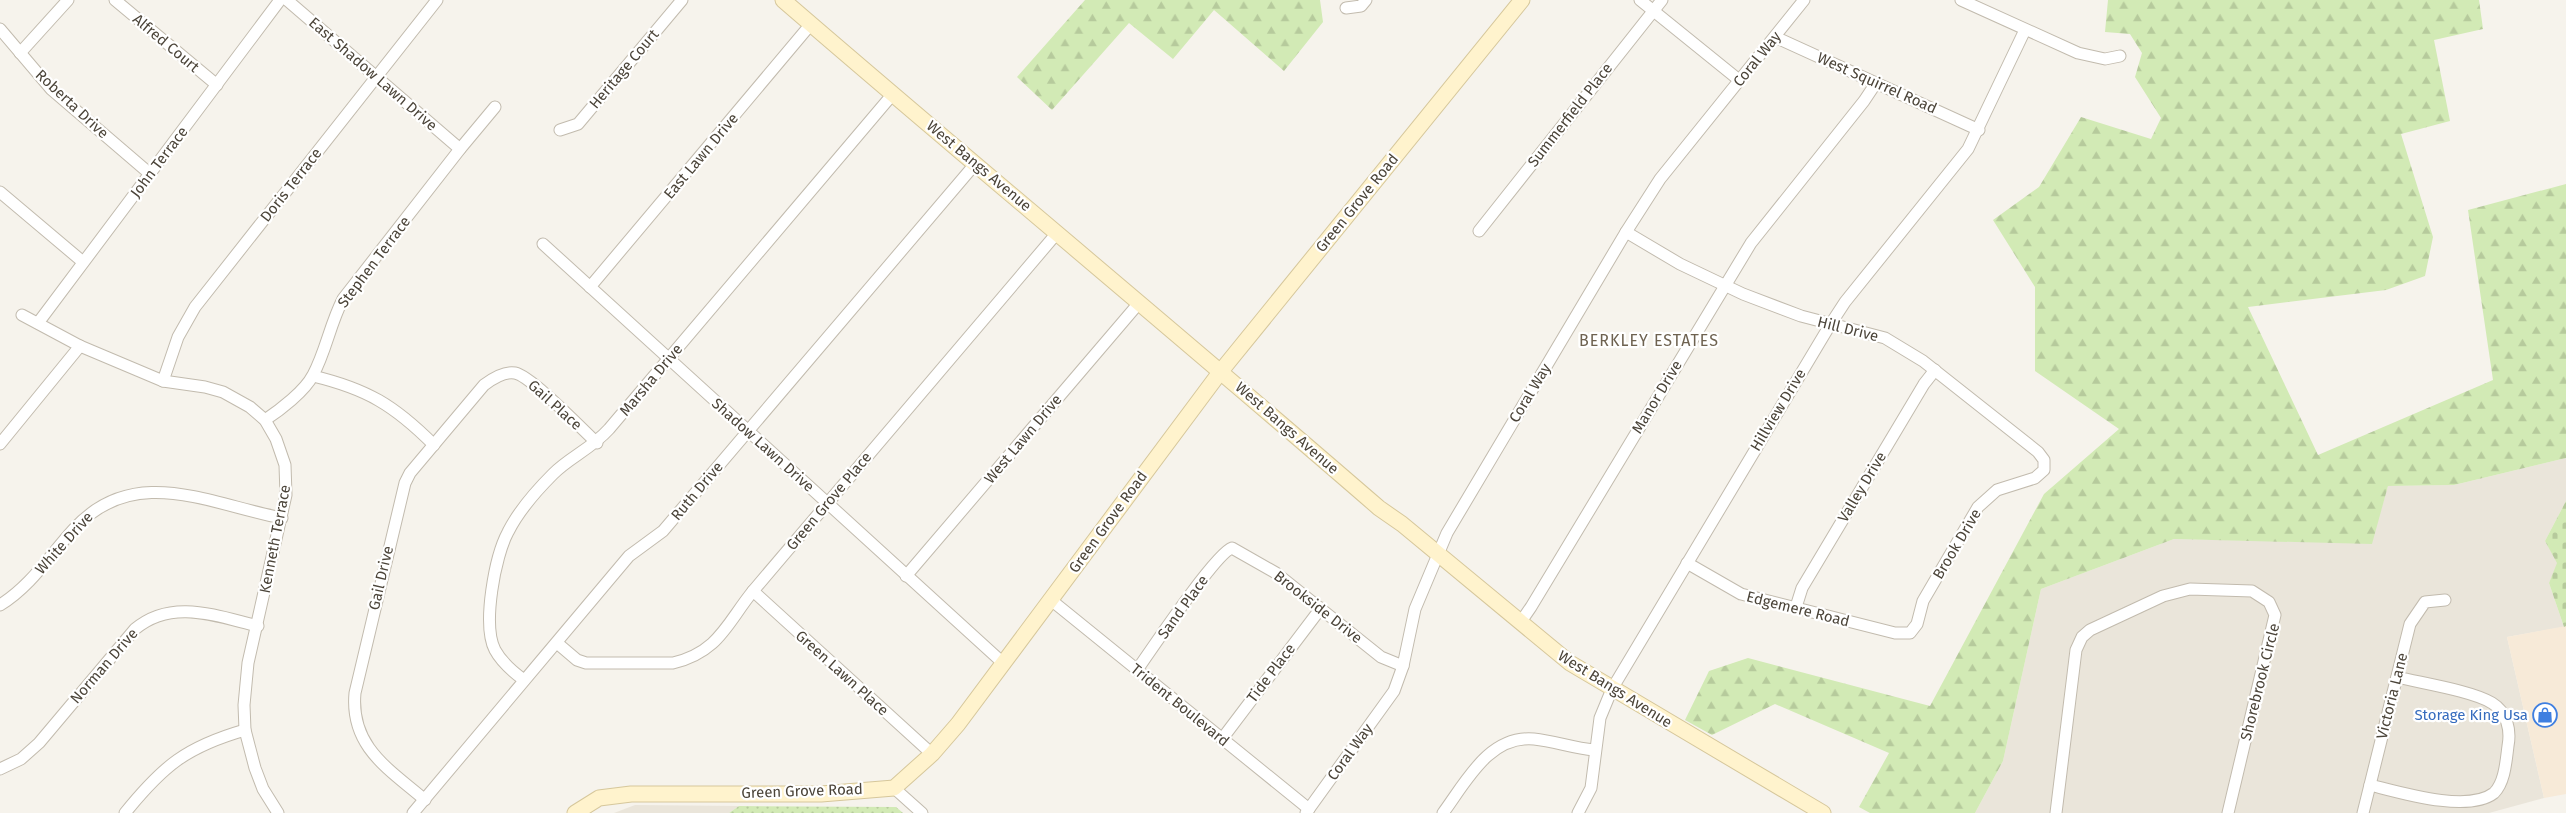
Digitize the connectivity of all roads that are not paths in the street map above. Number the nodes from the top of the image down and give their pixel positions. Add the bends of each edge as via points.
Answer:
1 (68, 0) edge
2 (115, 0) edge
3 (280, 0) edge
4 (287, 0) edge
5 (437, 0) edge
6 (682, 0) edge
7 (783, 0) edge
8 (1366, 0) edge
9 (1522, 0) edge
10 (1640, 0) edge
11 (1662, 0) edge
12 (1804, 0) edge
13 (1961, 0) edge
14 (1346, 8) dead end
15 (1653, 10) junction
16 (811, 24) junction
17 (0, 29) edge
18 (2025, 30) junction
19 (1775, 37) junction
20 (20, 53) junction
21 (2120, 56) dead end
22 (376, 77) junction
23 (1739, 80) junction
24 (1876, 83) junction
25 (217, 85) junction
26 (892, 95) junction
27 (495, 107) dead end
28 (560, 130) dead end
29 (1979, 130) junction
30 (460, 149) junction
31 (976, 163) junction
32 (149, 173) junction
33 (0, 192) edge
34 (1479, 231) dead end
35 (1626, 232) junction
36 (1057, 233) junction
37 (543, 244) dead end
38 (83, 262) junction
39 (1724, 286) junction
40 (590, 287) junction
41 (1139, 303) junction
42 (22, 315) dead end
43 (38, 323) junction
44 (1830, 325) junction
45 (80, 346) junction
46 (669, 358) junction
47 (1935, 370) junction
48 (1221, 371) junction
49 (510, 373) joint
50 (313, 376) junction
51 (162, 381) junction
52 (265, 420) junction
53 (748, 431) junction
54 (597, 443) junction
55 (0, 444) edge
56 (434, 445) junction
57 (2044, 464) joint
58 (828, 503) junction
59 (282, 518) junction
60 (1232, 548) joint
61 (1438, 554) junction
62 (1687, 563) junction
63 (906, 576) junction
64 (753, 591) junction
65 (1051, 600) junction
66 (2445, 600) dead end
67 (0, 605) edge
68 (1796, 607) junction
69 (1321, 608) junction
70 (1520, 623) junction
71 (258, 626) junction
72 (1914, 629) joint
73 (557, 643) junction
74 (1003, 663) junction
75 (1403, 666) junction
76 (1137, 670) junction
77 (2397, 677) junction
78 (524, 680) junction
79 (1612, 689) junction
80 (246, 730) junction
81 (1222, 739) junction
82 (1594, 750) junction
83 (932, 754) junction
84 (0, 769) edge
85 (2370, 785) junction
86 (894, 788) junction
87 (425, 800) junction
88 (1308, 811) edge
89 (275, 812) edge
90 (124, 813) edge
91 (413, 813) edge
92 (575, 813) edge
93 (922, 813) edge
94 (1443, 813) edge
95 (1578, 813) edge
96 (1823, 813) edge
97 (2056, 813) edge
98 (2228, 813) edge
99 (2363, 813) edge

1 - 20 street
2 - 25 street, Alfred Court
3 - 25 street, John Terrace
4 - 22 street, East Shadow Lawn Drive
5 - 22 street, Doris Terrace
6 - 28 street, Heritage Court via 578,124
7 - 16 street, West Bangs Avenue
8 - 14 street via 1361,6
9 - 48 street, Green Grove Road
10 - 15 street
11 - 15 street, Summerfield Place
12 - 19 street, Coral Way
13 - 18 street
15 - 23 street
15 - 34 street, Summerfield Place
16 - 26 street, West Bangs Avenue
16 - 40 street, East Lawn Drive
17 - 20 street, Roberta Drive
18 - 21 street via 2090,56 2106,59
18 - 29 street, Hillview Drive
19 - 23 street, Coral Way
19 - 24 street, West Squirrel Road
20 - 32 street, Roberta Drive via 61,99
22 - 30 street, East Shadow Lawn Drive
22 - 51 street, Doris Terrace via 195,307 178,337
23 - 35 street, Coral Way via 1660,179
24 - 29 street, West Squirrel Road
24 - 39 street, Manor Drive via 1751,243
25 - 32 street, John Terrace
26 - 31 street, West Bangs Avenue
26 - 46 street, Marsha Drive
27 - 30 street, Stephen Terrace
29 - 44 street, Hillview Drive via 1968,149
30 - 50 street, Stephen Terrace via 344,299 330,325
31 - 36 street, West Bangs Avenue
31 - 53 street, Ruth Drive
32 - 38 street, John Terrace
33 - 38 street
35 - 39 street, Hill Drive
35 - 61 street, Coral Way via 1447,533
36 - 41 street, West Bangs Avenue
36 - 58 street, Green Grove Place
37 - 40 street, Shadow Lawn Drive
38 - 43 street, John Terrace
39 - 44 street, Hill Drive
39 - 70 street, Manor Drive
40 - 46 street, Shadow Lawn Drive
41 - 48 street, West Bangs Avenue
41 - 63 street, West Lawn Drive
42 - 43 street, Kenneth Terrace
43 - 45 street, Kenneth Terrace
44 - 47 street, Hill Drive via 1885,338
44 - 62 street, Hillview Drive
45 - 51 street, Kenneth Terrace
45 - 55 street
46 - 53 street, Shadow Lawn Drive
46 - 54 street, Marsha Drive
47 - 57 street, Hill Drive via 2038,452
47 - 68 street, Valley Drive via 1807,579
48 - 61 street, West Bangs Avenue via 1379,508
48 - 65 street, Green Grove Road
49 - 54 street, Gail Place via 517,373 534,385
49 - 56 street, Gail Drive via 484,386
50 - 52 street, Stephen Terrace
50 - 56 street via 372,395 405,418
51 - 52 street, Kenneth Terrace via 223,392
52 - 59 street, Kenneth Terrace via 285,465 286,496
53 - 58 street, Shadow Lawn Drive
53 - 73 street, Ruth Drive via 663,530 629,556
54 - 78 street, Marsha Drive via 553,474 514,521 504,541 488,612 489,630 492,644 502,661
56 - 87 street, Gail Drive via 410,473 401,493 354,702 357,725 369,750
57 - 72 street, Brook Drive via 2044,470 2035,478 1997,490 1978,507 1923,600
58 - 63 street, Shadow Lawn Drive
58 - 64 street, Green Grove Place
59 - 67 street, White Drive via 172,493 124,495 90,513 25,586
59 - 71 street, Kenneth Terrace
60 - 69 street, Brookside Drive via 1276,573
60 - 76 street, Sand Place via 1214,566
61 - 70 street, West Bangs Avenue
61 - 75 street, Coral Way via 1415,609
62 - 68 street, Edgemere Road via 1734,592
62 - 79 street, Hillview Drive
63 - 74 street, Shadow Lawn Drive
64 - 73 street, Green Grove Place via 718,639 684,660 667,663 586,662 577,660
64 - 83 street, Green Lawn Place
65 - 74 street, Green Grove Road
65 - 76 street, Trident Boulevard
66 - 77 street, Victoria Lane via 2426,602 2410,624
68 - 72 street, Edgemere Road via 1895,633 1910,633
69 - 75 street, Brookside Drive via 1382,657
69 - 81 street, Tide Place
70 - 79 street, West Bangs Avenue via 1565,660
71 - 80 street, Kenneth Terrace via 246,680
71 - 84 street, Norman Drive via 183,611 149,618 135,629 31,751
73 - 78 street, Ruth Drive
74 - 83 street, Green Grove Road
75 - 88 street, Coral Way via 1393,694
76 - 81 street, Trident Boulevard
77 - 85 street, Victoria Lane
77 - 85 street via 2460,692 2492,702 2501,709 2508,724 2509,740 2503,776 2495,792 2483,801 2452,806
78 - 87 street, Ruth Drive
79 - 82 street, Hillview Drive via 1600,718
79 - 96 street, West Bangs Avenue
80 - 89 street, Kenneth Terrace via 255,768
80 - 90 street via 215,739 182,756 157,776
81 - 88 street, Trident Boulevard
82 - 94 street via 1531,739 1502,744 1484,758
82 - 95 street, Hillview Drive via 1594,777
83 - 86 street, Green Grove Road
85 - 99 street, Victoria Lane
86 - 92 street, Green Grove Road via 822,794 631,794 599,798
86 - 93 street
87 - 91 street, Ruth Drive
97 - 98 street, Shorebrook Circle via 2076,650 2082,637 2090,630 2163,596 2201,588 2258,593 2269,602 2276,622

